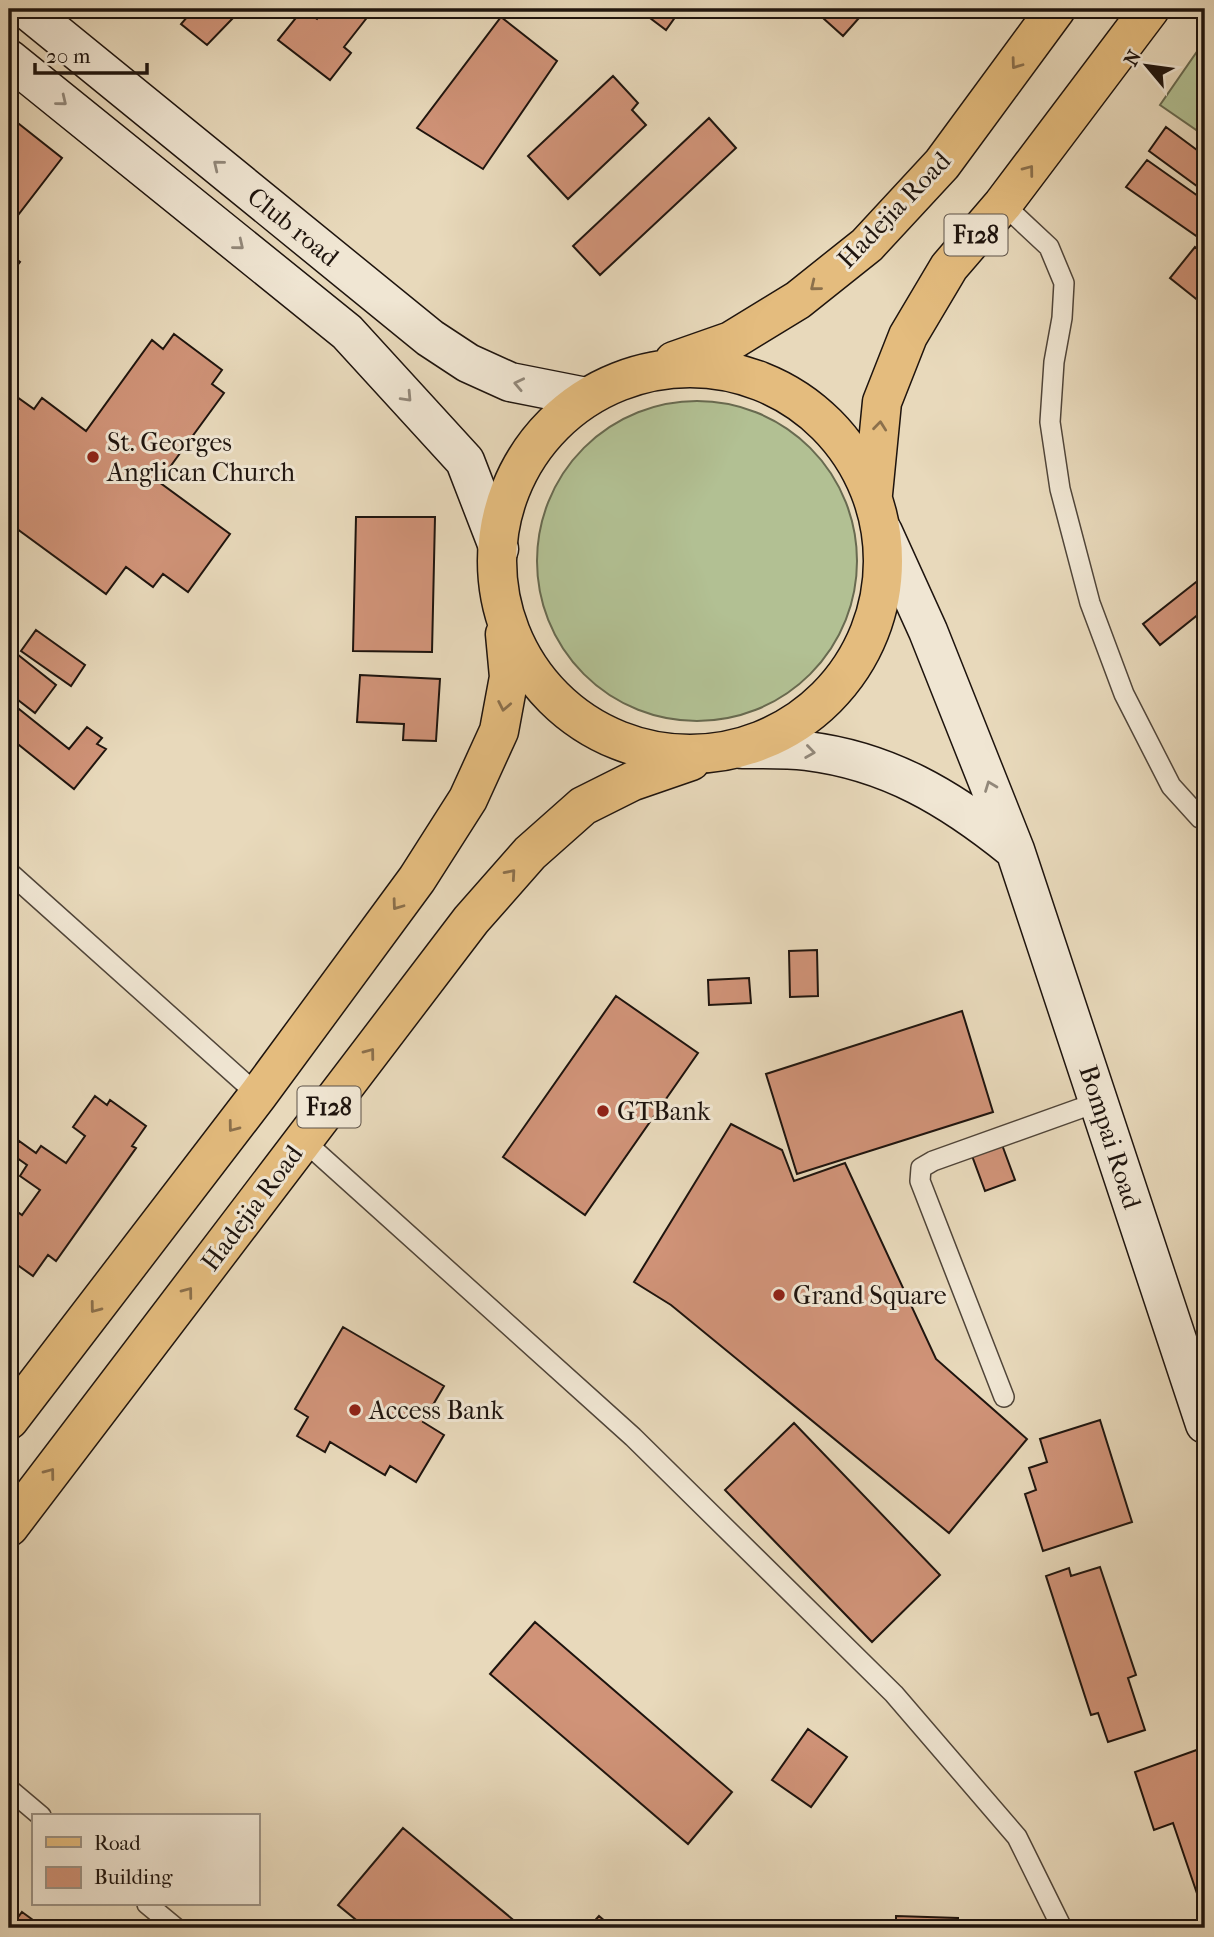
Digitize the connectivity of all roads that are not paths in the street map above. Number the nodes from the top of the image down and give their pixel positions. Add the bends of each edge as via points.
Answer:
1 (26, 9) edge
2 (1055, 9) edge
3 (1150, 9) edge
4 (9, 58) edge
5 (1003, 204) junction
6 (645, 371) junction
7 (586, 397) junction
8 (873, 494) junction
9 (883, 532) junction
10 (499, 549) junction
11 (503, 614) junction
12 (742, 749) junction
13 (705, 755) junction
14 (1205, 820) edge
15 (1015, 850) junction
16 (9, 872) edge
17 (258, 1095) junction
18 (1098, 1102) junction
19 (303, 1140) junction
20 (1004, 1397) dead end
21 (9, 1420) edge
22 (1205, 1424) edge
23 (9, 1527) edge
24 (9, 1789) edge
25 (39, 1814) edge
26 (149, 1906) edge
27 (176, 1928) edge
28 (1062, 1928) edge

7 -> 1 main road, Club road via 510,382 468,363 430,338
2 -> 6 main road, Hadejia Road / F128 via 942,164 867,245 798,300 731,341
5 -> 3 main road, F128
4 -> 10 main road via 347,332 465,461
8 -> 5 main road, F128 via 882,402 908,336 949,267
5 - 14 lane via 1049,247 1064,283 1050,422 1060,489 1090,603 1124,694 1171,786
6 - 7 main road, F128
6 - 8 main road via 702,366 757,377 807,404 846,444
7 - 10 main road, F128 via 538,441 507,498
8 - 9 main road, F128
9 - 12 main road, F128 via 880,602 853,667 805,718
15 -> 9 main road, Bompai Road via 929,631
10 - 11 main road, F128
11 - 13 main road via 524,663 568,712 601,735 652,753
11 -> 17 main road, F128 via 509,677 499,731 468,799 417,879
12 - 13 main road, F128
12 -> 15 main road via 805,751 888,770 980,822
19 -> 13 main road, Hadejia Road / F128 via 471,920 530,853 583,806 633,781
15 - 18 main road, Bompai Road
16 - 17 lane
17 -> 21 main road, F128
18 - 20 lane via 921,1168 920,1181
18 - 22 main road, Bompai Road
23 -> 19 main road, Hadejia Road / F128
19 - 28 lane via 633,1437 894,1694 1017,1837
24 - 25 lane
26 - 27 lane

